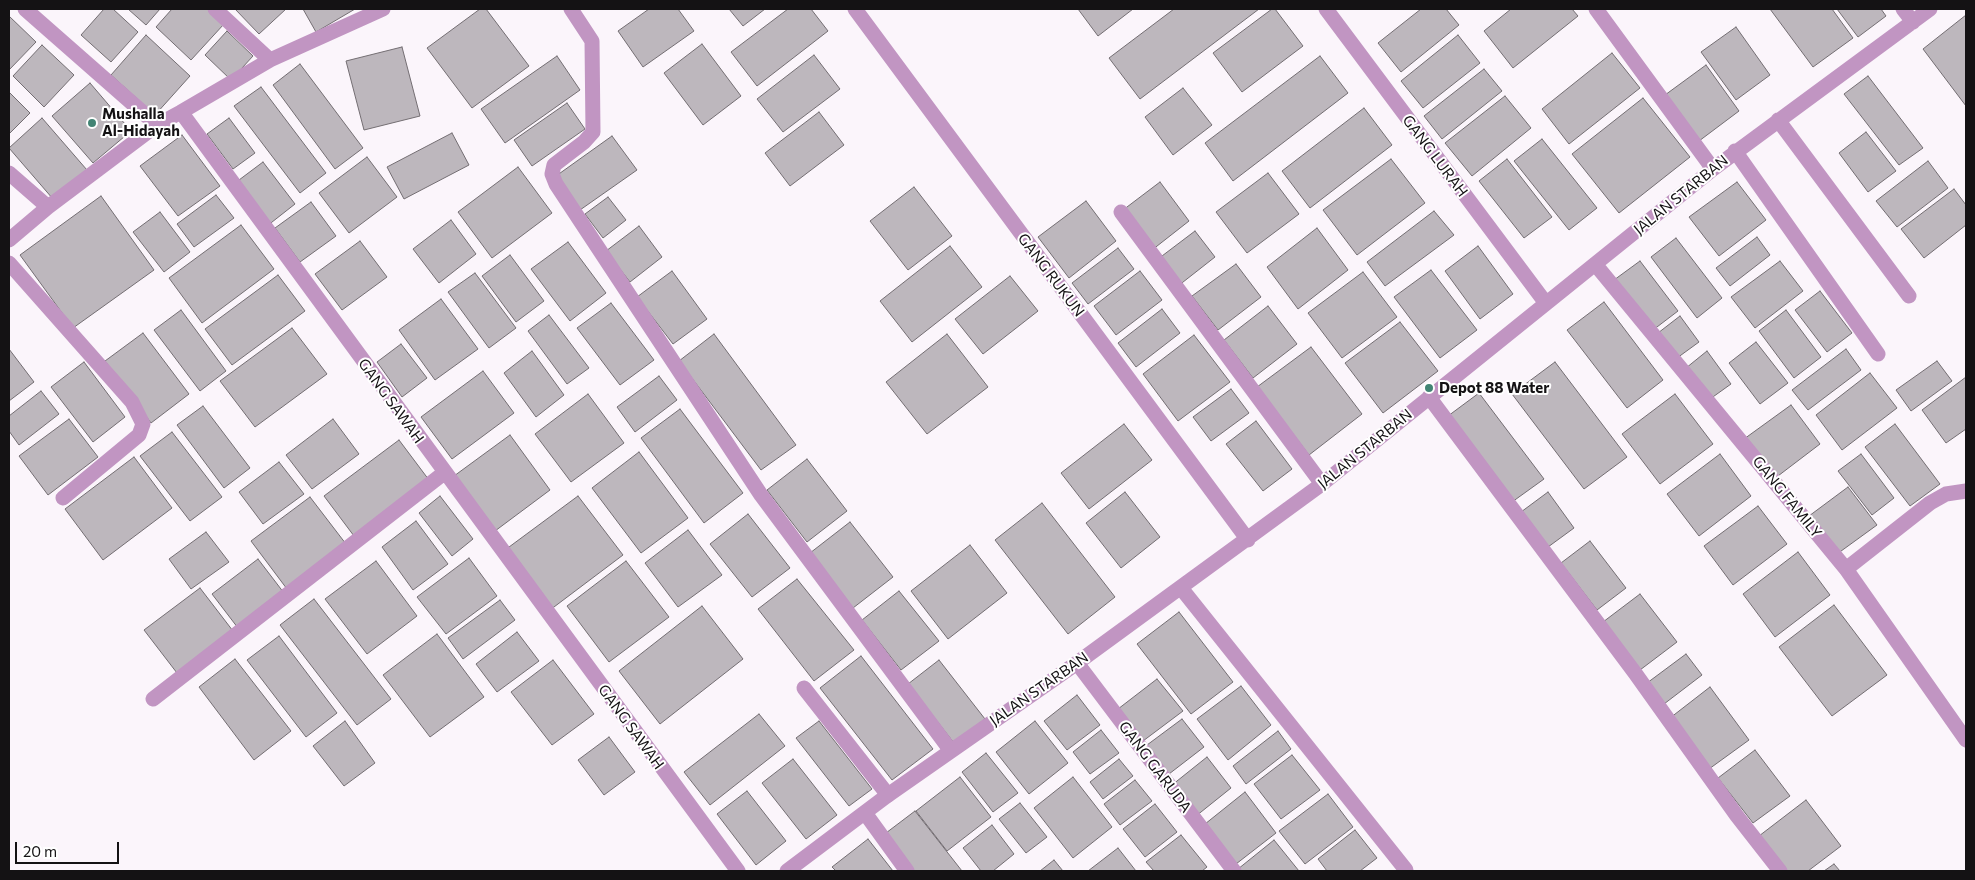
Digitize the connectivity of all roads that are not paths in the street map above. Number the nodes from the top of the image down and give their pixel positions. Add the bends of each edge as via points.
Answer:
1 (25, 9) edge
2 (216, 9) edge
3 (383, 9) edge
4 (571, 9) edge
5 (855, 9) edge
6 (1326, 9) edge
7 (1596, 9) edge
8 (1903, 9) edge
9 (1930, 9) edge
10 (1913, 22) junction
11 (270, 60) junction
12 (181, 112) junction
13 (1778, 120) junction
14 (157, 125) junction
15 (1735, 152) junction
16 (1713, 169) junction
17 (9, 173) edge
18 (48, 207) junction
19 (1121, 212) dead end
20 (9, 240) edge
21 (9, 263) edge
22 (1595, 264) junction
23 (1909, 296) dead end
24 (1545, 302) junction
25 (1878, 354) dead end
26 (1429, 397) junction
27 (444, 473) junction
28 (1322, 484) junction
29 (1966, 491) edge
30 (63, 498) dead end
31 (1248, 540) junction
32 (1846, 569) junction
33 (1182, 588) junction
34 (1077, 663) junction
35 (804, 688) dead end
36 (153, 698) dead end
37 (1966, 740) edge
38 (952, 750) junction
39 (888, 795) junction
40 (865, 813) junction
41 (1406, 870) edge
42 (738, 871) edge
43 (787, 871) edge
44 (907, 871) edge
45 (1234, 871) edge
46 (1780, 871) edge

1 - 14 street
2 - 11 street
3 - 11 street
4 - 38 street via 592,41 593,132 554,165 552,174 556,184 761,495
5 - 31 street, GANG RUKUN
6 - 24 street, GANG LURAH
7 - 16 street
8 - 10 street
9 - 10 street, JALAN STARBAN
10 - 13 street, JALAN STARBAN
11 - 12 street
12 - 14 street
12 - 27 street, GANG SAWAH
13 - 15 street, JALAN STARBAN
13 - 23 street
14 - 18 street
15 - 16 street, JALAN STARBAN
15 - 25 street
16 - 22 street, JALAN STARBAN
17 - 18 street
18 - 20 street
19 - 28 street
21 - 30 street via 132,402 143,424 138,435
22 - 24 street, JALAN STARBAN
22 - 32 street, GANG FAMILY
24 - 26 street, JALAN STARBAN
26 - 28 street, JALAN STARBAN
26 - 46 street
27 - 36 street
27 - 42 street, GANG SAWAH
28 - 31 street, JALAN STARBAN
29 - 32 street via 1946,494 1930,503
31 - 33 street, JALAN STARBAN
32 - 37 street, GANG FAMILY
33 - 34 street, JALAN STARBAN
33 - 41 street
34 - 38 street, JALAN STARBAN
34 - 45 street, GANG GARUDA
35 - 39 street
38 - 39 street, JALAN STARBAN
39 - 40 street, JALAN STARBAN
40 - 43 street, JALAN STARBAN
40 - 44 street

